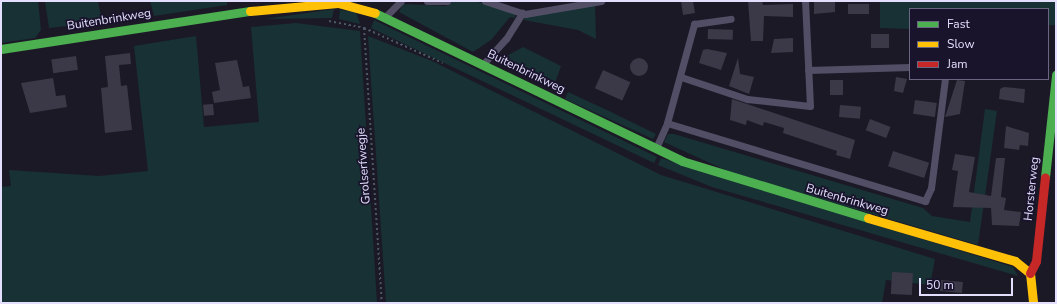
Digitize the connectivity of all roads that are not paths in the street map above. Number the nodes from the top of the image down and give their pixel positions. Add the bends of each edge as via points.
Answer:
1 (401, 1) edge
2 (427, 1) edge
3 (447, 1) edge
4 (484, 1) edge
5 (602, 1) edge
6 (805, 1) edge
7 (522, 13) junction
8 (386, 16) junction
9 (731, 19) dead end
10 (1, 49) edge
11 (482, 64) junction
12 (909, 67) edge
13 (808, 70) junction
14 (1056, 75) edge
15 (681, 77) junction
16 (945, 80) edge
17 (667, 123) junction
18 (655, 150) junction
19 (1030, 273) junction
20 (1033, 303) edge

1 - 8 lane
2 - 3 lane
4 - 7 lane
5 - 7 lane
6 - 13 lane
7 - 11 lane via 506,39
8 - 10 main road, Buitenbrinkweg via 338,3 299,4
8 - 11 main road, Buitenbrinkweg
9 - 15 lane via 694,24
11 - 18 main road, Buitenbrinkweg
12 - 13 lane
13 - 15 lane via 810,106 747,99
14 - 19 main road, Horsterweg via 1036,261
15 - 17 lane
16 - 17 lane via 931,188 925,201
17 - 18 lane
18 - 19 main road, Buitenbrinkweg via 746,183 1015,261
19 - 20 main road via 1034,285

